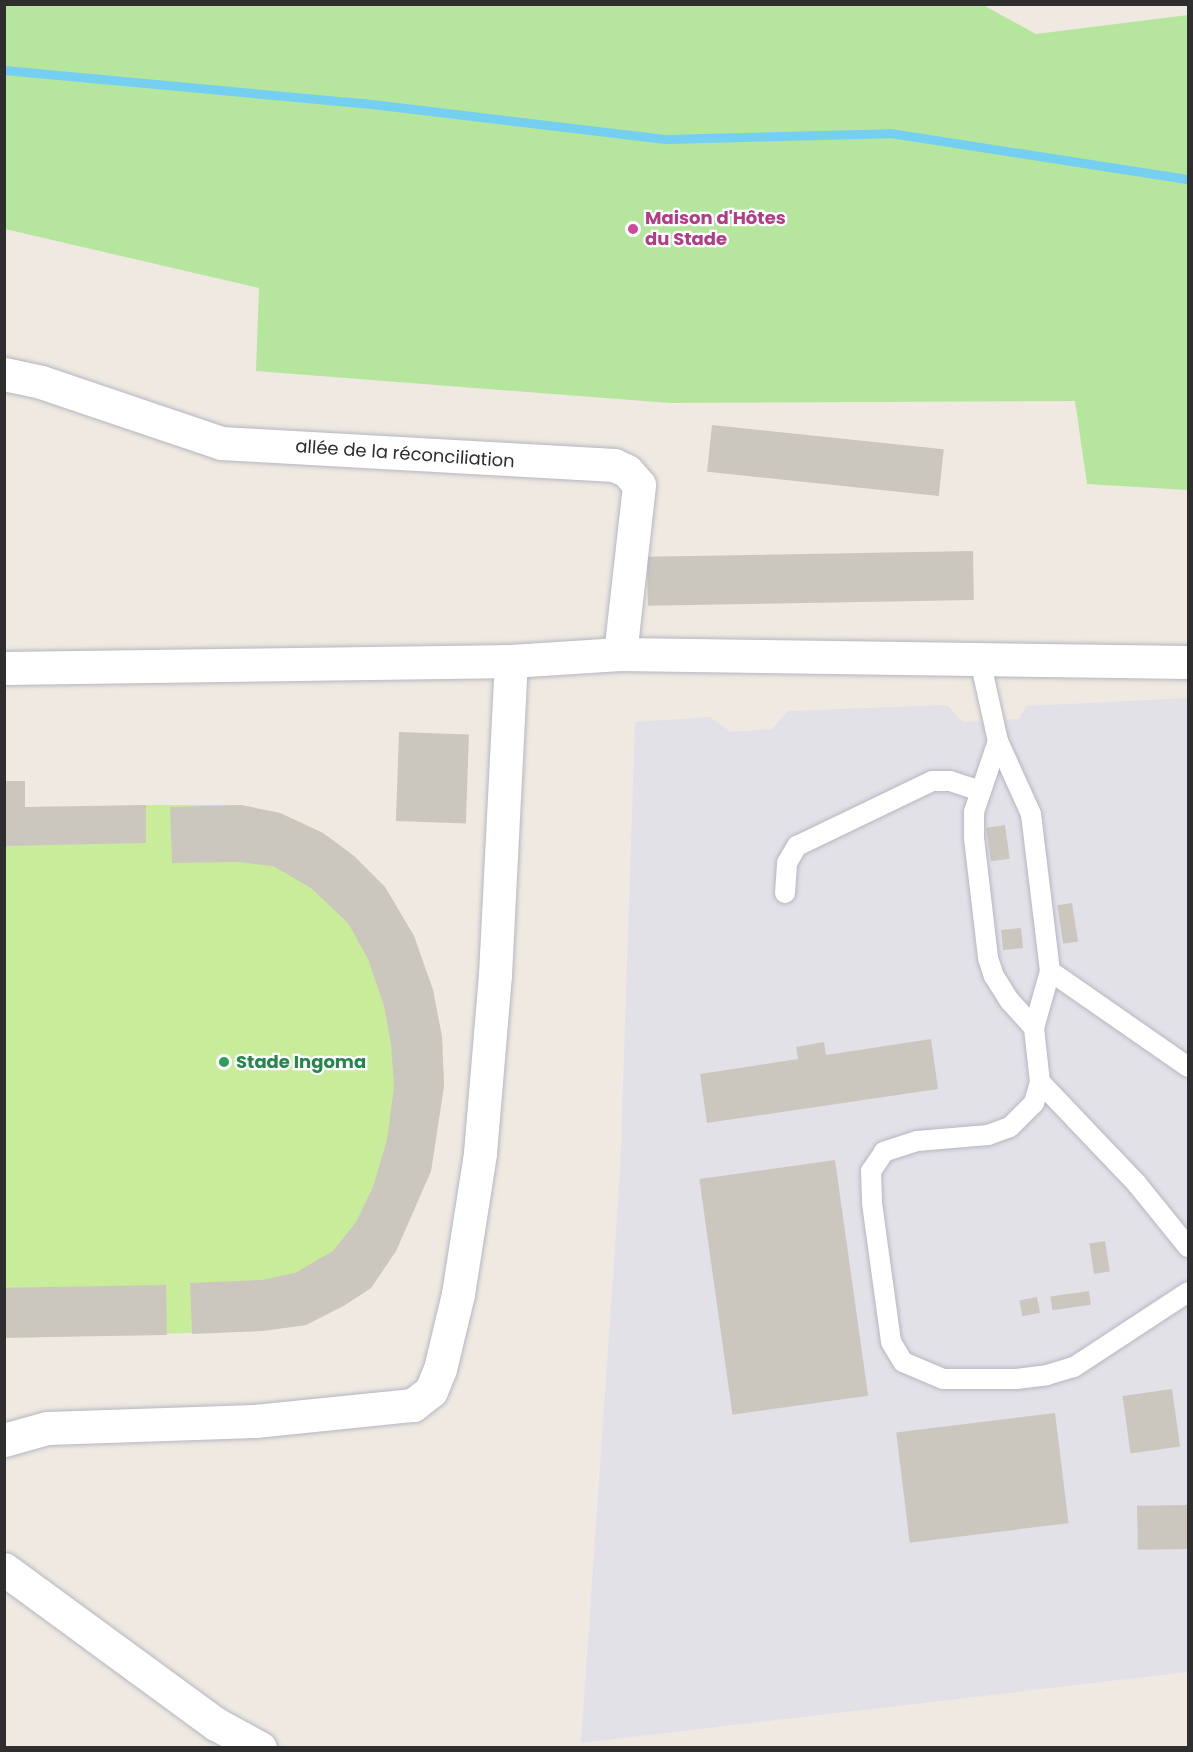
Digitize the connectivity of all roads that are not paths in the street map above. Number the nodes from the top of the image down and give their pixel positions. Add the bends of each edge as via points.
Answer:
1 (4, 374) edge
2 (620, 654) junction
3 (980, 660) junction
4 (511, 661) junction
5 (1188, 662) edge
6 (4, 668) edge
7 (998, 741) junction
8 (980, 791) junction
9 (785, 893) dead end
10 (1050, 971) junction
11 (1034, 1028) junction
12 (1188, 1067) edge
13 (1041, 1082) junction
14 (1188, 1247) edge
15 (1188, 1292) edge
16 (4, 1440) edge
17 (4, 1569) edge
18 (260, 1748) edge

1 - 2 street, allée de la réconciliation via 41,382 221,443 614,465 627,471 639,485
2 - 3 street
2 - 4 street
3 - 5 street
3 - 7 lane
4 - 6 street
4 - 16 street via 495,975 480,1153 458,1294 440,1370 431,1391 413,1405 255,1421 47,1428
7 - 8 lane
7 - 10 lane via 1031,814
8 - 9 lane via 950,781 932,782 797,846 787,863
8 - 11 lane via 974,812 974,838 988,958 1009,1000
10 - 11 lane
10 - 12 lane
11 - 13 lane
13 - 14 lane via 1137,1185
13 - 15 lane via 1034,1103 1010,1127 988,1135 917,1141 884,1152 871,1172 891,1342 903,1362 943,1379 1047,1375 1074,1367
17 - 18 street via 216,1724

